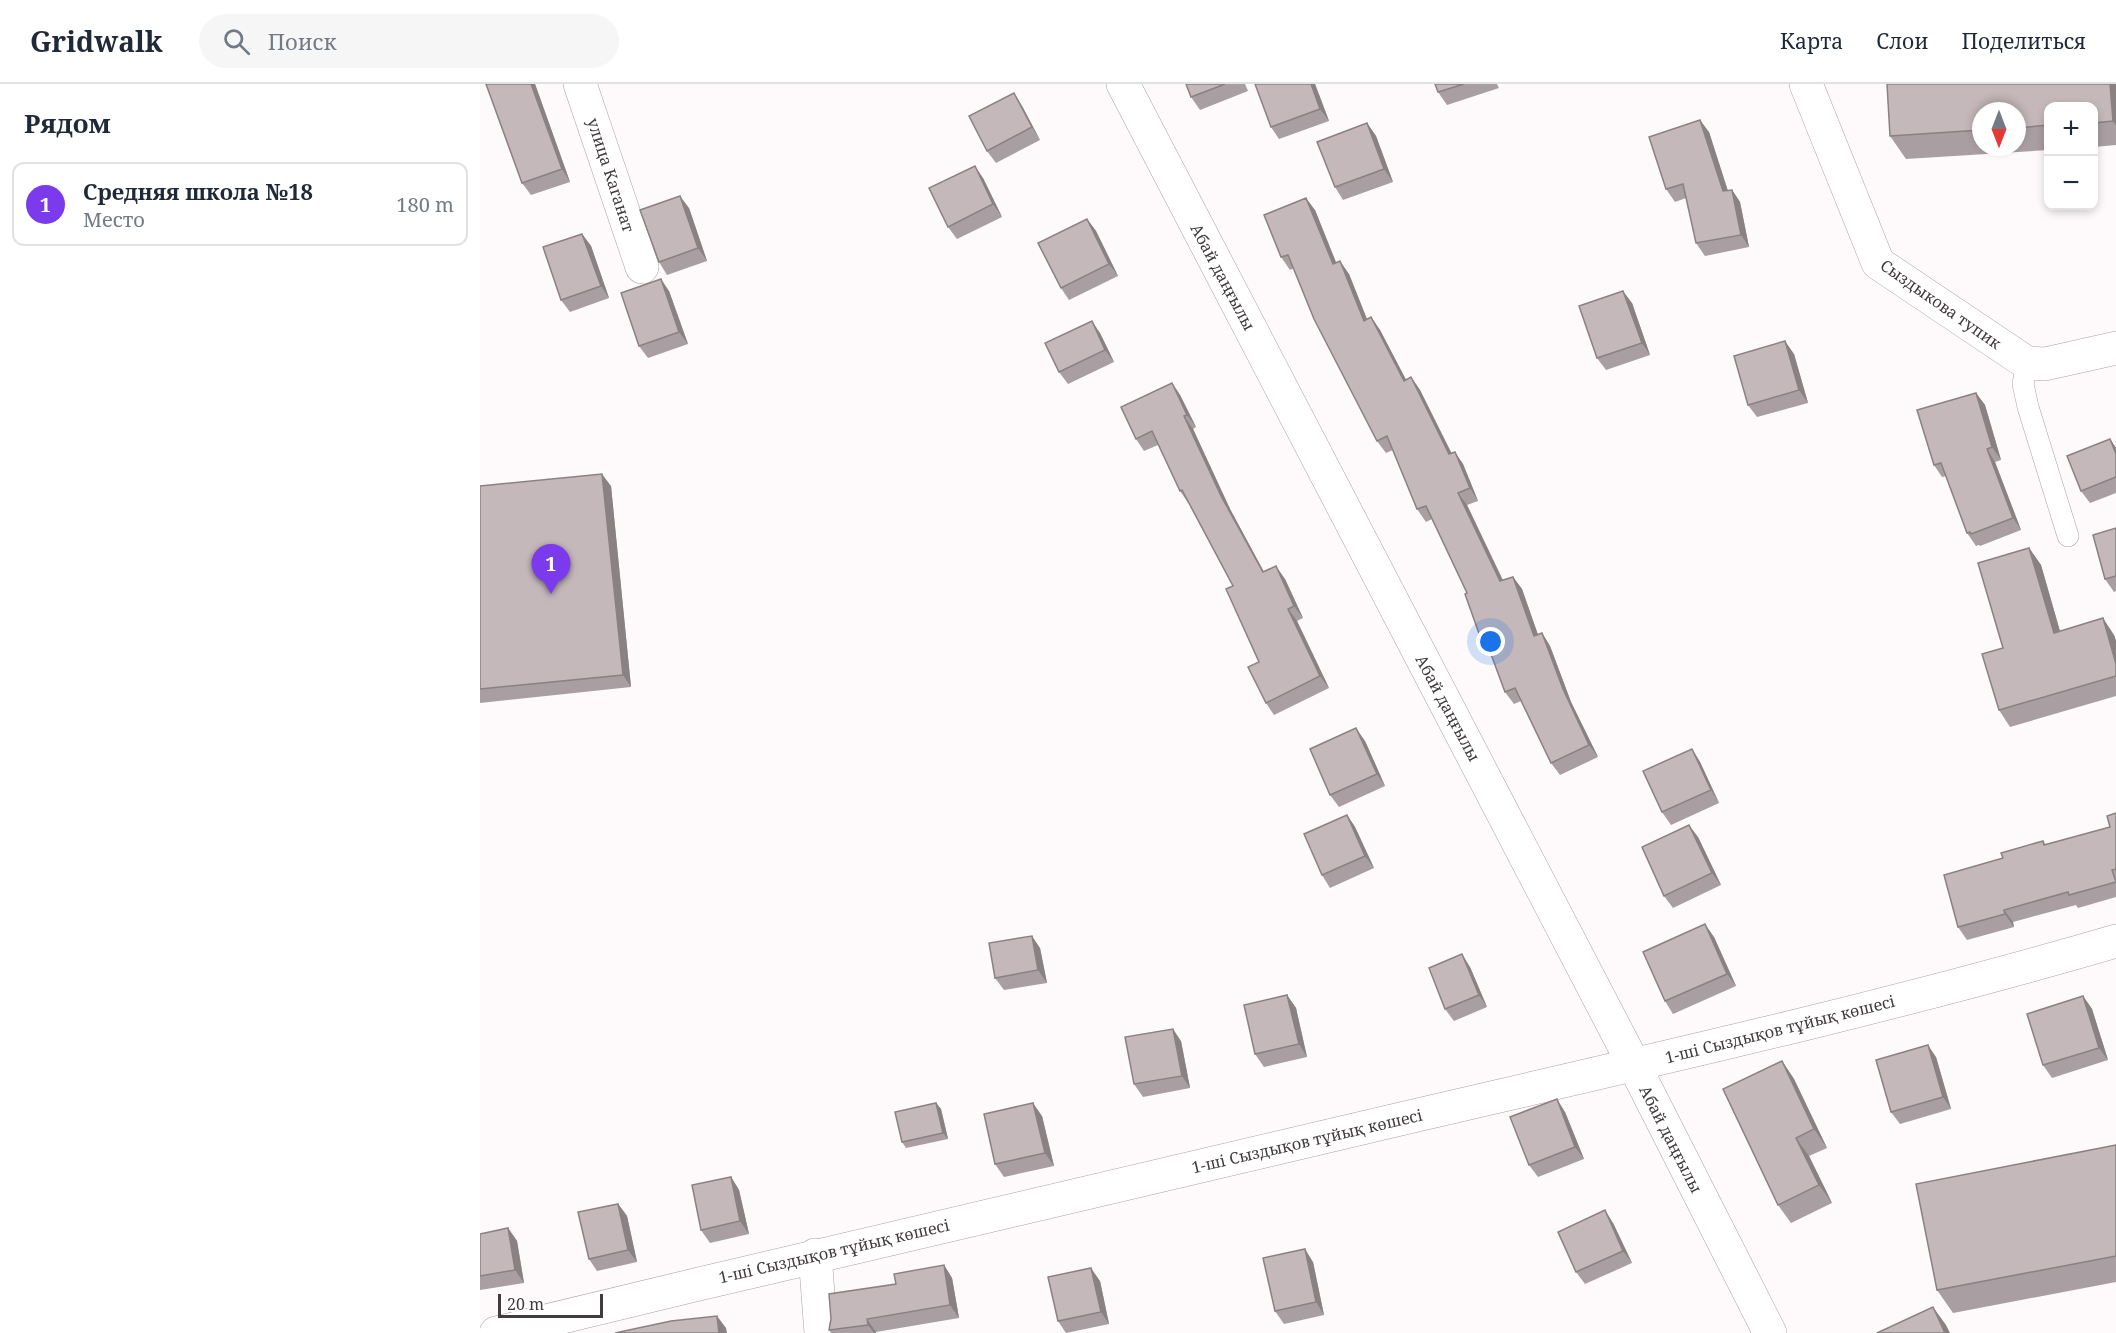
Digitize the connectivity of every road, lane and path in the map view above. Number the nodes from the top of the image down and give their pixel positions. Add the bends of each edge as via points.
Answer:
1 (580, 84) edge
2 (1123, 84) edge
3 (1806, 84) edge
4 (642, 267) dead end
5 (2116, 348) edge
6 (2027, 363) junction
7 (2068, 536) dead end
8 (2116, 941) edge
9 (1634, 1065) junction
10 (815, 1255) junction
11 (496, 1333) edge
12 (821, 1333) edge
13 (1770, 1333) edge

1 - 4 street, улица Каганат
2 - 9 street, Абай даңғылы
3 - 6 street, Сыздыкова тупик via 1878,263
5 - 6 street via 2045,364
6 - 7 lane via 2023,384 2028,407
8 - 9 street, 1-ші Сыздықов тұйық көшесі via 2012,972
9 - 10 street, 1-ші Сыздықов тұйық көшесі
9 - 13 street, Абай даңғылы
10 - 11 street, 1-ші Сыздықов тұйық көшесі
10 - 12 street

